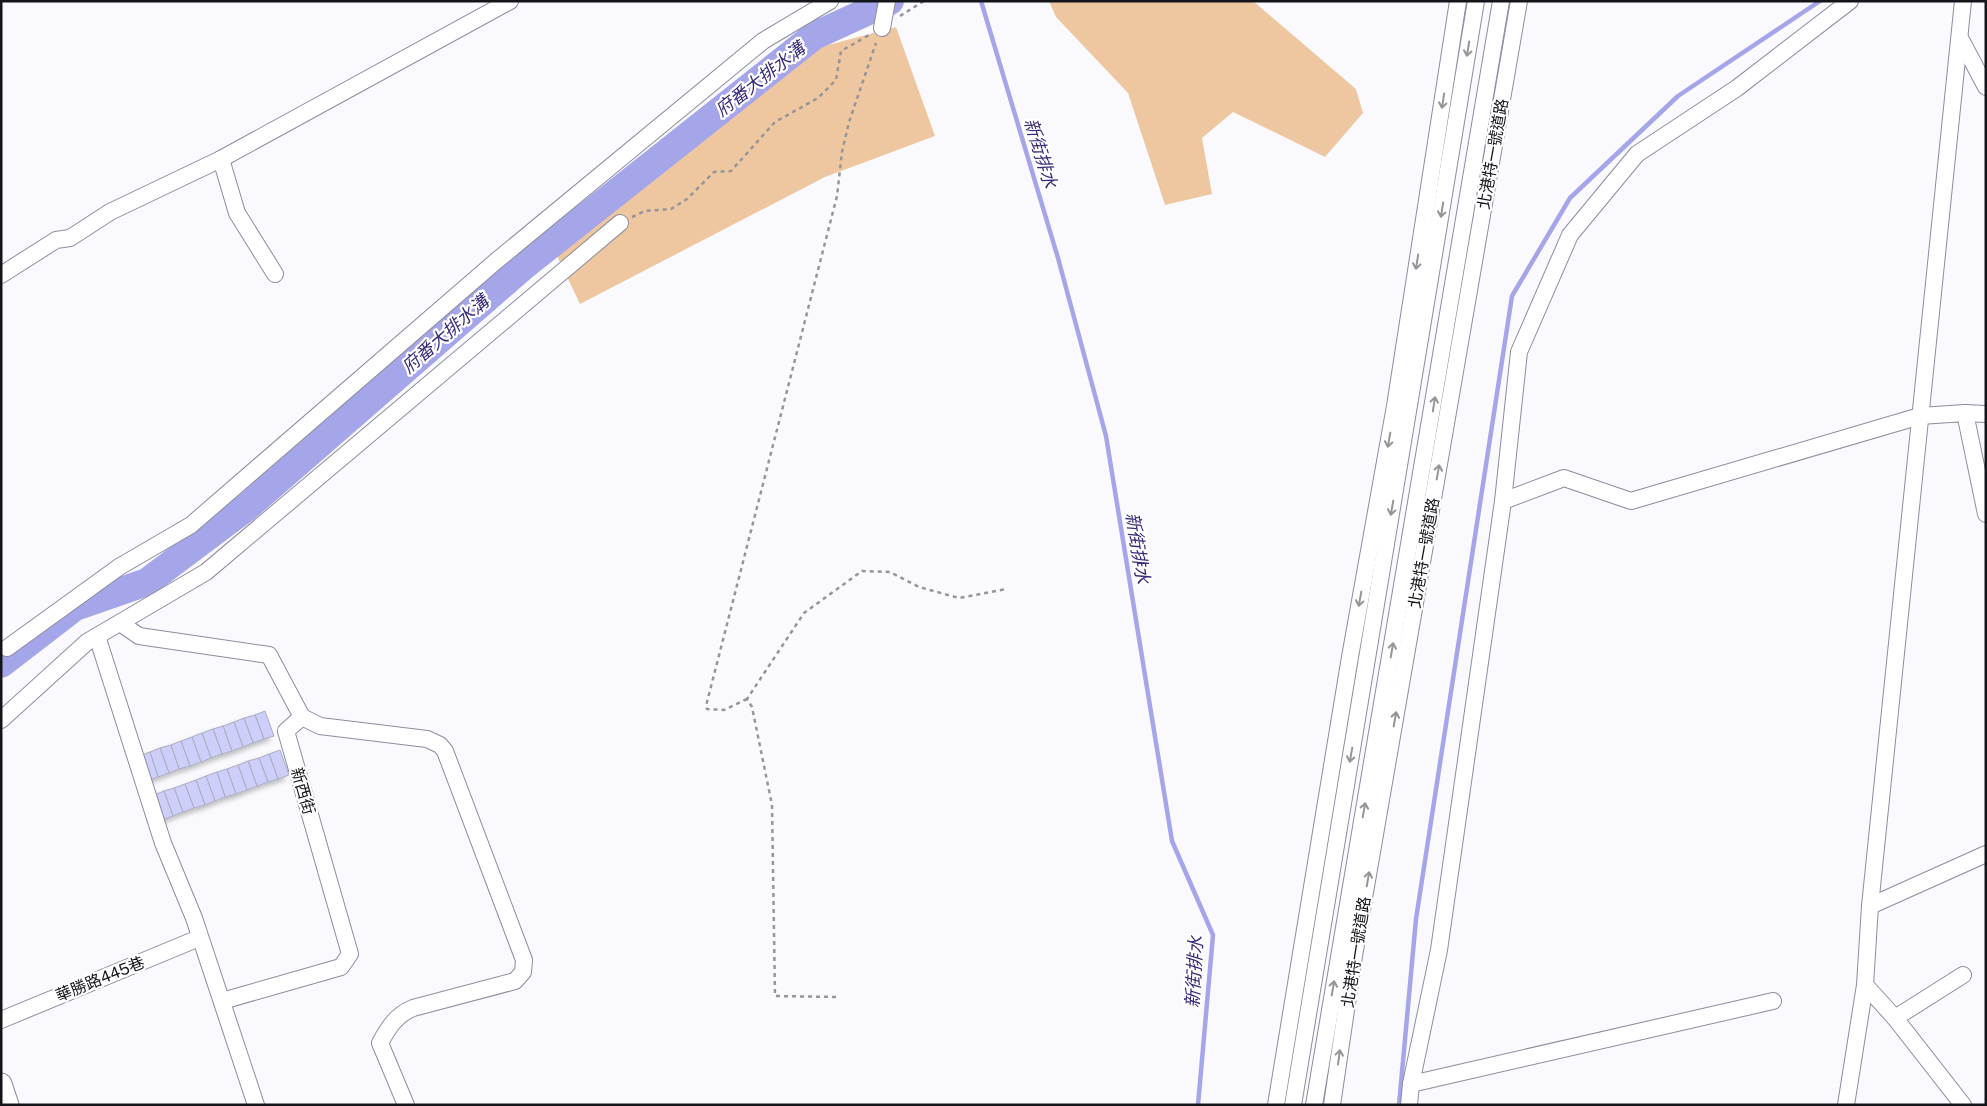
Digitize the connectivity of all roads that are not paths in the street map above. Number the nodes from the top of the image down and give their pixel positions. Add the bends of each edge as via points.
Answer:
1 (510, 1) edge
2 (830, 1) edge
3 (887, 1) edge
4 (1458, 1) edge
5 (1476, 1) edge
6 (1501, 1) edge
7 (1519, 1) edge
8 (1850, 1) edge
9 (1963, 1) edge
10 (882, 28) road end
11 (1960, 38) junction
12 (1986, 87) edge
13 (221, 159) junction
14 (620, 223) road end
15 (275, 274) dead end
16 (1, 275) edge
17 (1966, 413) junction
18 (1986, 414) edge
19 (1920, 416) junction
20 (1503, 501) junction
21 (1986, 514) edge
22 (120, 623) junction
23 (97, 636) junction
24 (6, 648) dead end
25 (302, 717) junction
26 (1, 720) edge
27 (1986, 854) edge
28 (1870, 906) junction
29 (200, 938) junction
30 (1963, 975) dead end
31 (1864, 985) junction
32 (222, 1001) junction
33 (1773, 1001) dead end
34 (1895, 1018) junction
35 (1, 1020) edge
36 (1, 1084) edge
37 (1411, 1084) junction
38 (8, 1105) edge
39 (256, 1105) edge
40 (406, 1105) edge
41 (1276, 1105) edge
42 (1293, 1105) edge
43 (1314, 1105) edge
44 (1332, 1105) edge
45 (1409, 1105) edge
46 (1846, 1105) edge
47 (1963, 1105) edge

1 - 13 street
2 - 24 street via 755,48 495,262 191,525 119,567
3 - 10 street
4 -> 41 street via 1395,406
5 -> 42 street
43 -> 6 street, 北港特一號道路
44 -> 7 street, 北港特一號道路 via 1354,956
8 - 20 street via 1737,88 1637,154 1570,236 1519,352
9 - 11 street
11 - 12 street
11 - 19 street
13 - 15 street via 237,212
13 - 16 street via 110,212 70,238 56,240
14 - 22 street via 206,572
17 - 18 street
17 - 19 street
17 - 21 street
19 - 20 street via 1631,502 1564,478
19 - 28 street
20 - 37 street via 1439,950
22 - 23 street
22 - 25 street via 138,636 269,654
23 - 26 street via 86,642
23 - 29 street via 163,843
25 - 32 street, 新西街 via 286,731 350,954 341,967
25 - 40 street via 320,726 427,739 440,745 524,960 523,972 515,981 413,1008 390,1025 380,1043
27 - 28 street
28 - 31 street
29 - 32 street
29 - 35 street, 華勝路445巷
30 - 34 street
31 - 34 street
31 - 46 street
32 - 39 street
33 - 37 street
34 - 47 street
36 - 38 main road
37 - 45 street

